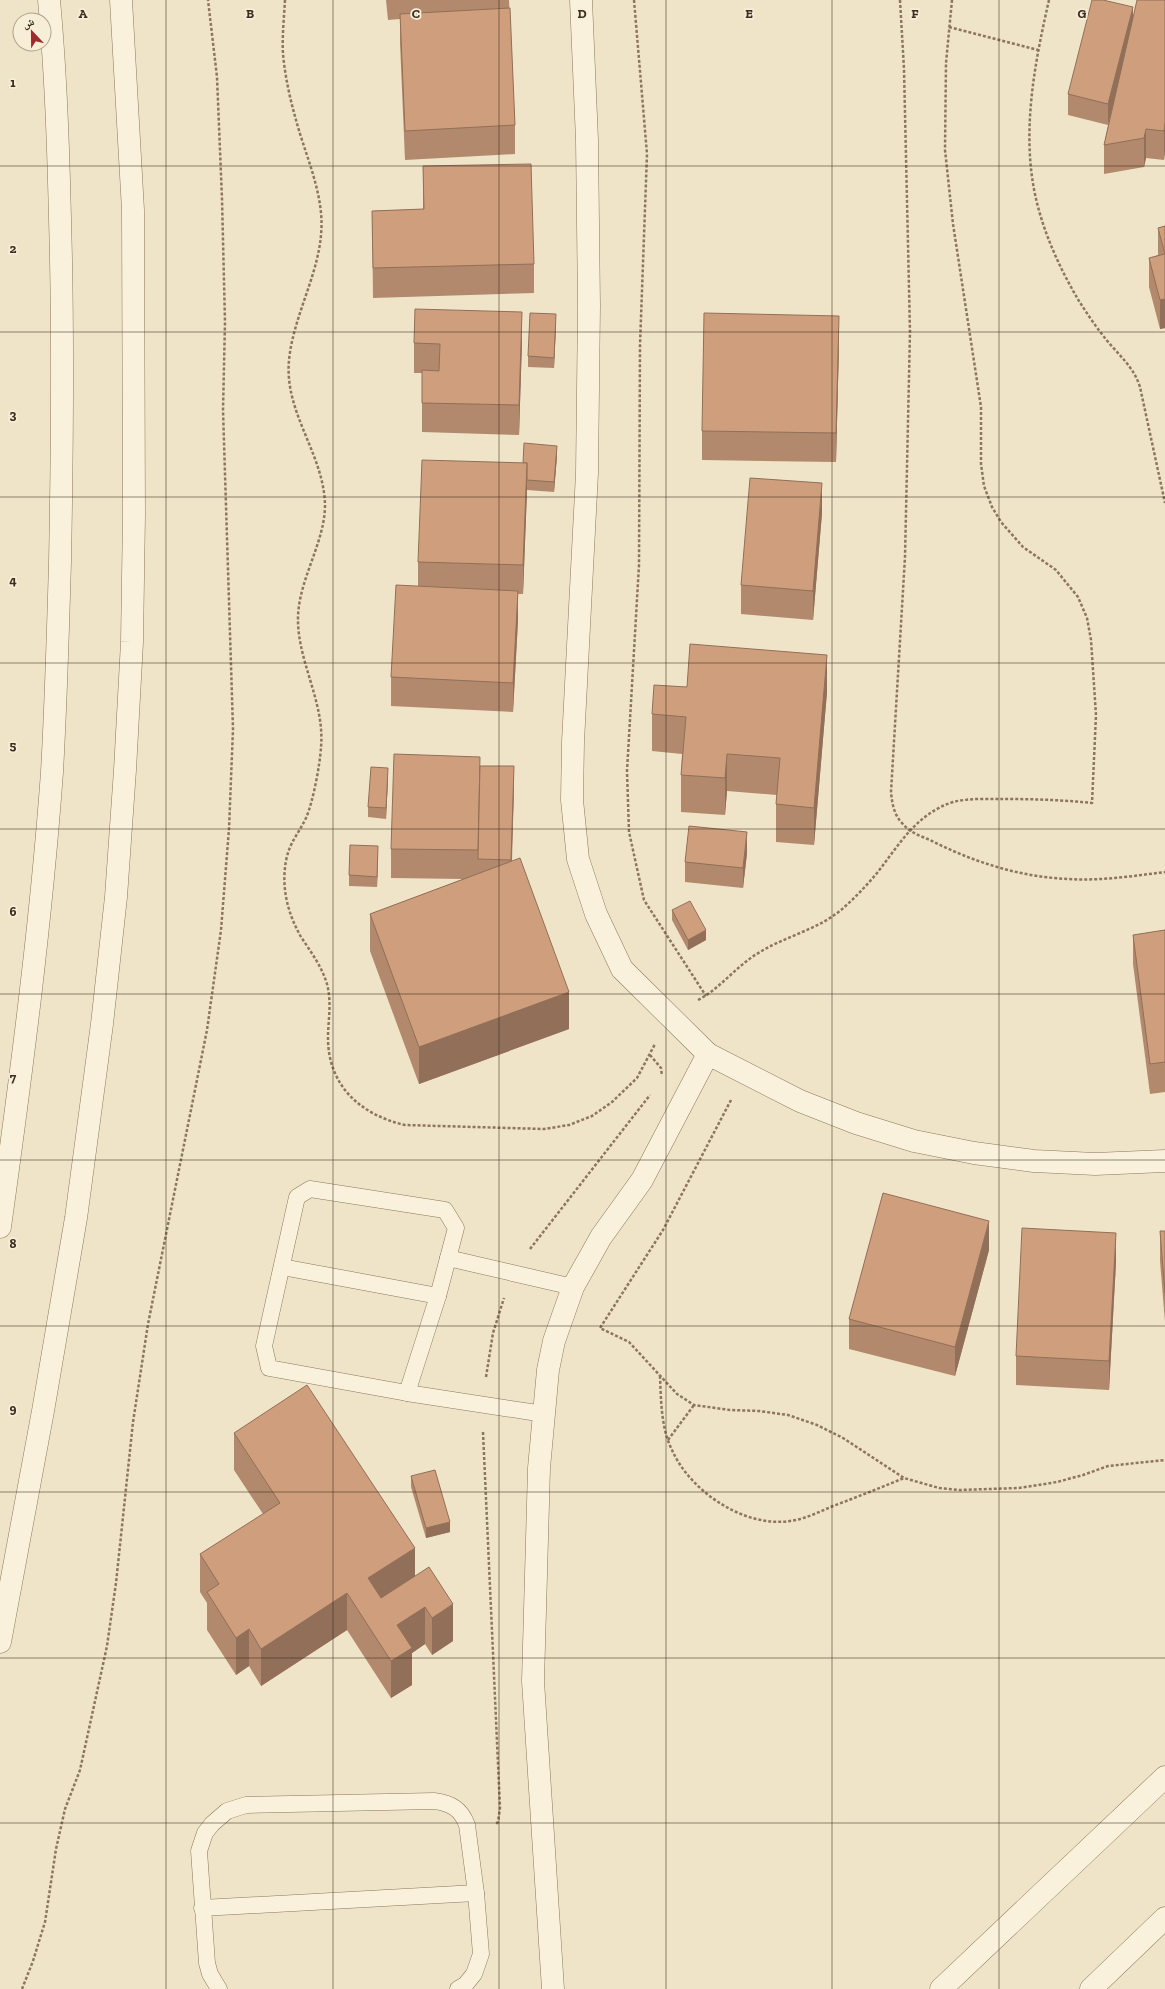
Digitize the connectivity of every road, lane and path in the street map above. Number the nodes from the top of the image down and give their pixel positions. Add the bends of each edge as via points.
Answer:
1 (49, 0) edge
2 (121, 0) edge
3 (208, 0) edge
4 (285, 0) edge
5 (581, 0) edge
6 (634, 0) edge
7 (900, 0) edge
8 (952, 0) edge
9 (1049, 0) edge
10 (949, 27) junction
11 (1038, 50) junction
12 (1165, 503) edge
13 (909, 830) junction
14 (1165, 872) edge
15 (706, 996) junction
16 (667, 1016) junction
17 (708, 1054) junction
18 (745, 1074) junction
19 (1165, 1161) edge
20 (0, 1227) edge
21 (448, 1258) junction
22 (282, 1267) junction
23 (573, 1287) junction
24 (438, 1296) junction
25 (660, 1375) junction
26 (407, 1393) junction
27 (694, 1405) junction
28 (544, 1414) junction
29 (668, 1441) junction
30 (1165, 1460) edge
31 (904, 1478) junction
32 (0, 1642) edge
33 (1165, 1777) edge
34 (476, 1893) junction
35 (202, 1908) junction
36 (1165, 1918) edge
37 (22, 1989) edge
38 (219, 1989) edge
39 (458, 1989) edge
40 (553, 1989) edge
41 (941, 1989) edge
42 (1091, 1989) edge

1 - 20 street via 59,175 62,324 62,481 58,623 52,772 39,915 21,1080
2 - 32 street via 133,210 134,515 132,642 116,897 76,1218
3 - 37 path via 216,77 222,199 225,322 223,410 233,729 221,930 207,1030 148,1324 133,1422 107,1646 80,1770 66,1809 58,1843 45,1922
4 - 16 path via 283,54 321,219 315,269 294,333 289,361 290,392 321,481 325,506 320,535 310,563 298,614 300,640 318,710 322,745 306,818 293,838 286,860 284,884 292,920 318,962 327,983 331,1006 328,1053 334,1070 352,1100 385,1121 405,1125 544,1129 569,1125 592,1116 612,1102 637,1078
5 - 16 street via 587,140 589,306 587,473 572,800 578,859 596,914 622,969
6 - 15 path via 647,154 640,345 639,565 627,771 628,832 644,900
7 - 13 path via 910,332 905,557 891,792 894,811 900,822
8 - 10 path
9 - 11 path
10 - 11 path
10 - 13 path via 944,107 945,150 953,224 981,407 981,464 984,486 1001,522 1023,547 1056,570 1078,598 1087,618 1094,676 1095,763 1092,803 1057,799 978,799 953,802 933,811
11 - 12 path via 1032,93 1032,177 1043,223 1070,285 1108,342 1136,375
13 - 14 path via 988,865 1027,874 1067,879 1115,879
13 - 15 path via 876,874 840,911 820,925 779,942 749,959
15 - 16 path
16 - 17 street
17 - 18 street
17 - 23 street via 642,1180 601,1237
18 - 19 street via 800,1101 856,1123 914,1140 974,1153 1034,1161 1095,1164
18 - 25 path via 663,1230 600,1328 629,1342
21 - 22 lane via 456,1228 445,1210 310,1189 297,1197
21 - 23 lane
21 - 24 lane
22 - 24 lane
22 - 26 lane via 264,1346 269,1368
23 - 28 street via 554,1341 548,1370
24 - 26 lane
25 - 27 path via 677,1394
25 - 29 path
26 - 28 lane
27 - 29 path
27 - 31 path via 788,1415 843,1438
28 - 40 street via 539,1468 533,1681
29 - 31 path via 680,1466 711,1498 750,1517 770,1521 789,1521 808,1516
30 - 31 path via 1108,1466 1064,1480 1019,1488 960,1490 939,1488
33 - 41 street
34 - 35 lane
34 - 35 lane via 467,1825 456,1807 445,1802 434,1800 246,1805 219,1817 208,1828 201,1841 199,1851
34 - 39 lane via 480,1961 470,1980
35 - 38 lane via 207,1963
36 - 42 street

